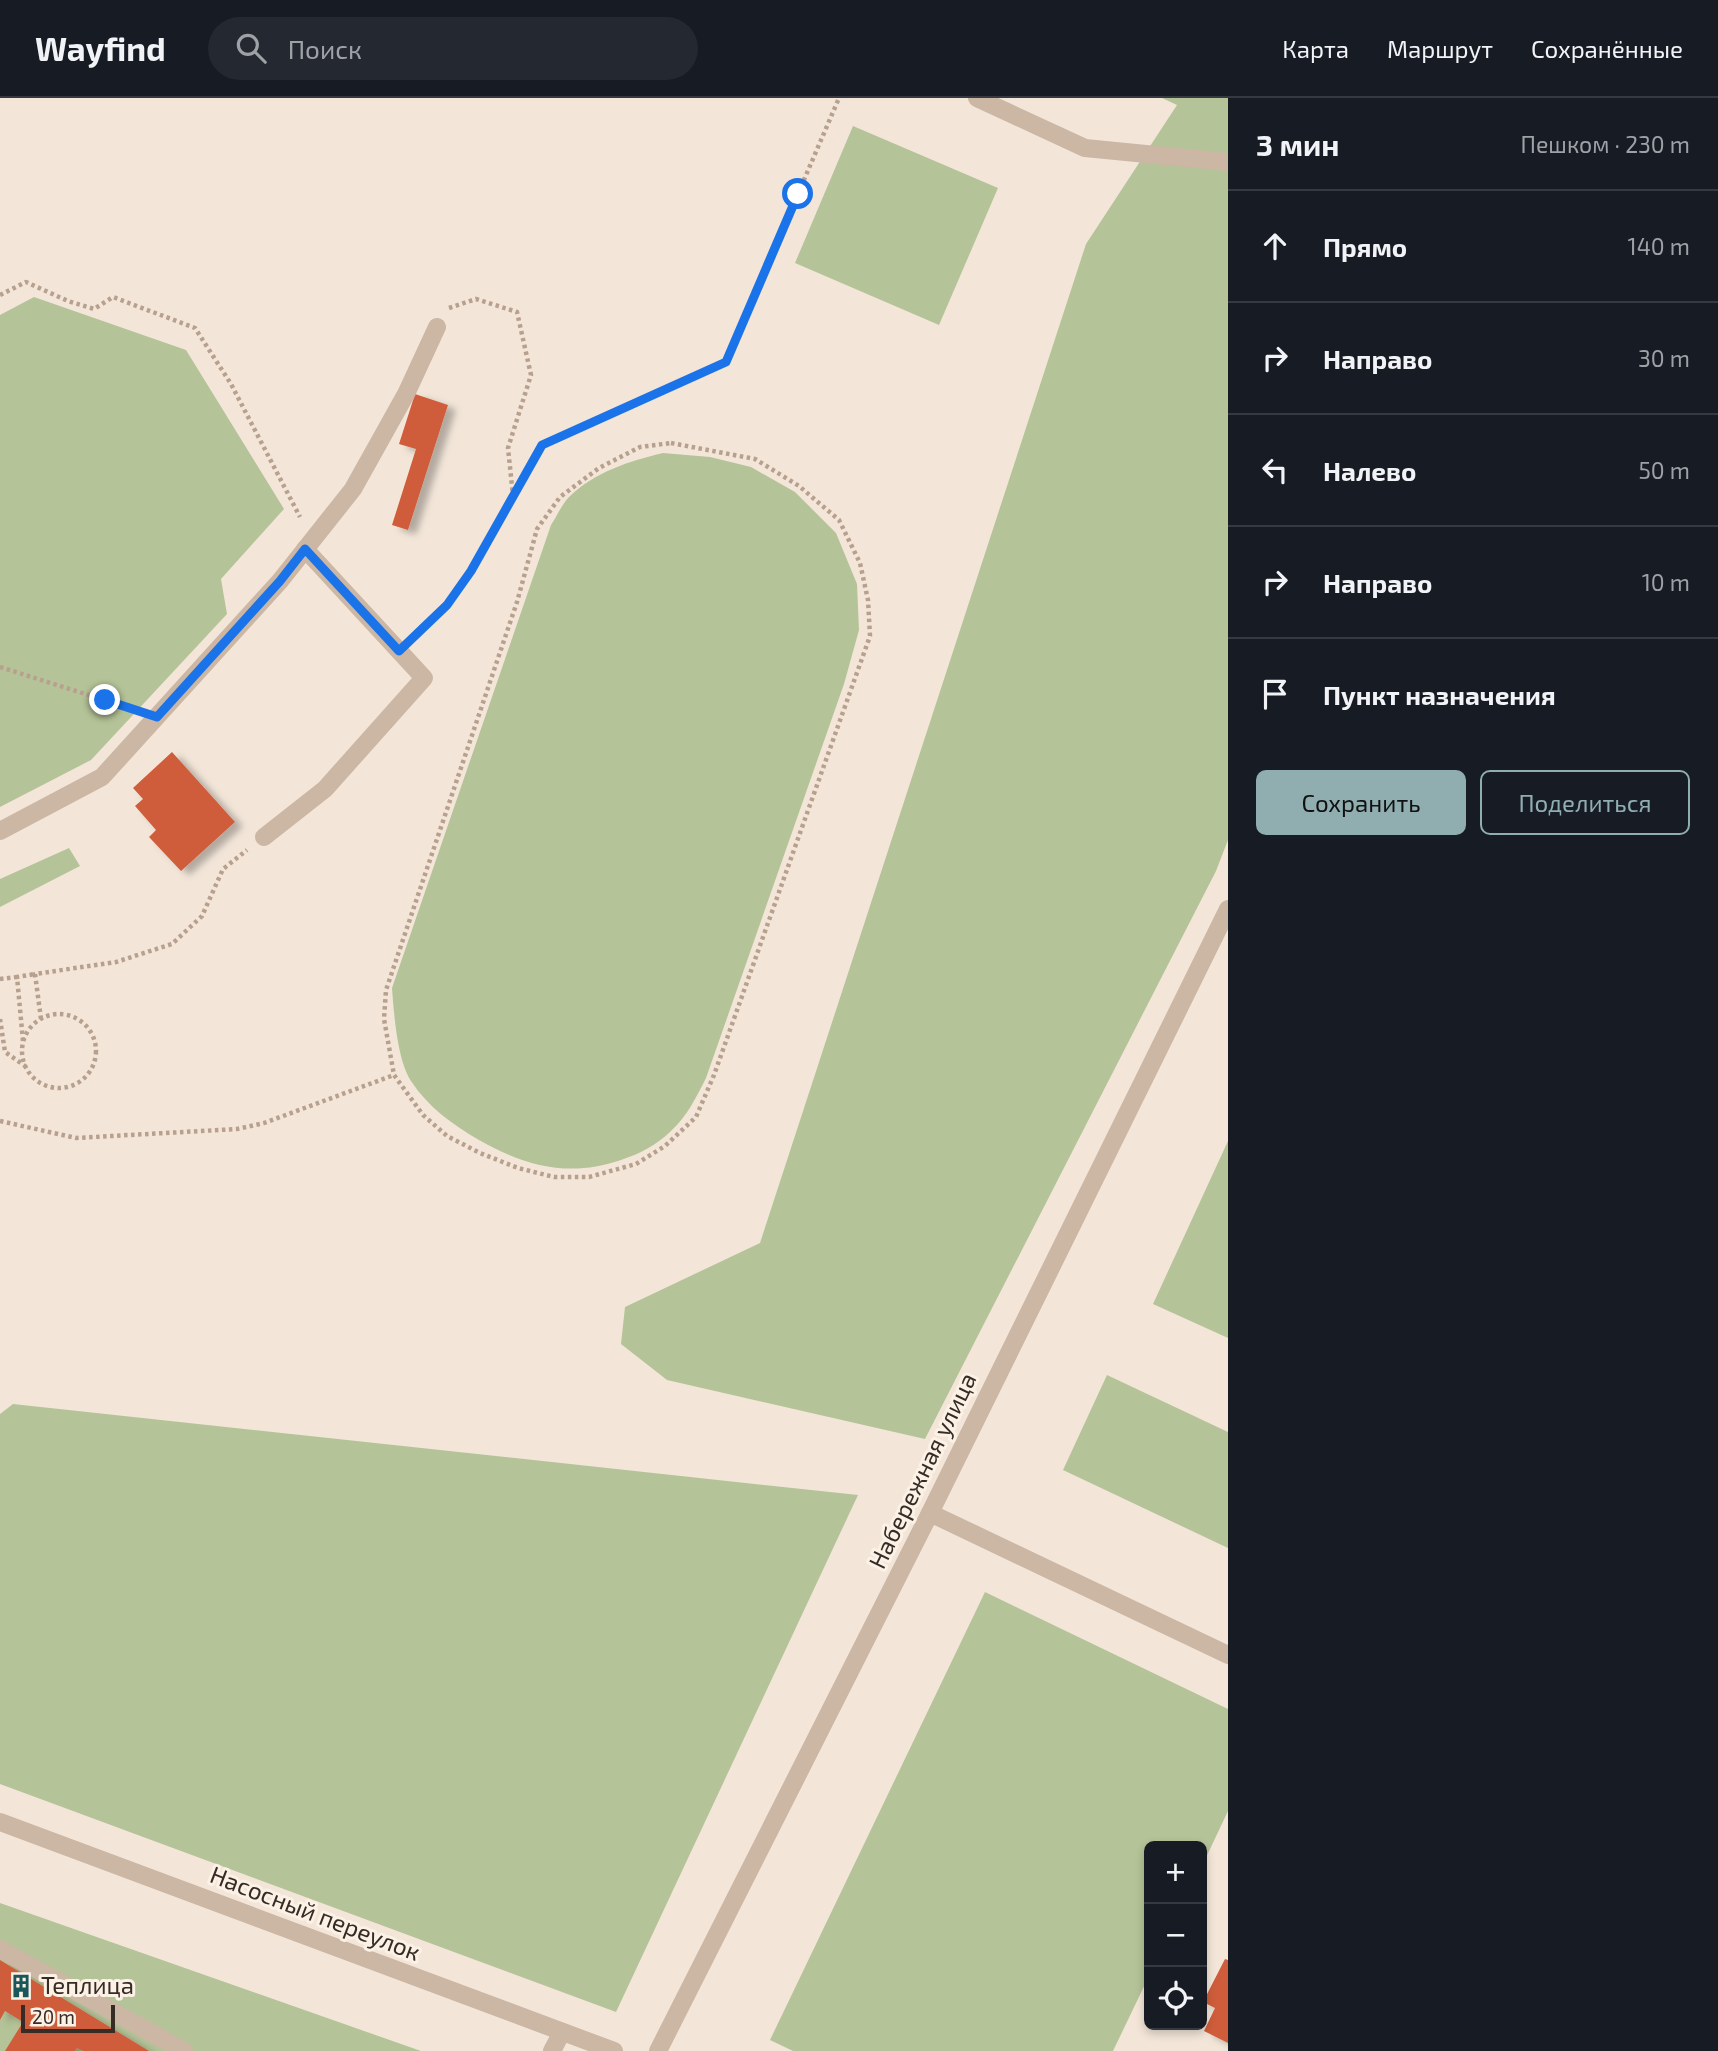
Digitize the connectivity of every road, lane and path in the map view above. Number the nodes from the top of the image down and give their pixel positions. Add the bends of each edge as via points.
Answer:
1 (839, 98) edge
2 (977, 98) edge
3 (1228, 162) edge
4 (0, 295) edge
5 (437, 327) joint
6 (513, 497) junction
7 (309, 545) junction
8 (399, 651) junction
9 (0, 667) edge
10 (157, 717) junction
11 (0, 831) edge
12 (264, 837) joint
13 (1228, 909) edge
14 (35, 974) junction
15 (17, 977) junction
16 (0, 979) edge
17 (0, 1019) edge
18 (41, 1019) junction
19 (23, 1043) junction
20 (26, 1067) junction
21 (394, 1075) junction
22 (0, 1121) edge
23 (930, 1513) junction
24 (1228, 1655) edge
25 (0, 1822) edge
26 (0, 1949) edge
27 (562, 2032) junction
28 (184, 2051) edge
29 (552, 2051) edge
30 (614, 2051) edge
31 (658, 2051) edge

1 - 6 path via 726,362 542,445
2 - 3 street via 1085,148
4 - 7 path via 26,282 94,309 113,297 195,328 231,384
5 - 6 path via 447,309 476,299 517,312 531,375 508,449
5 - 7 street via 353,489
6 - 8 path via 447,605
7 - 8 street
7 - 10 street
8 - 12 street via 424,678 325,789
9 - 10 path
10 - 11 street via 102,777
12 - 14 path via 223,869 202,916 172,944 116,961
13 - 23 street, Набережная улица
14 - 15 path
14 - 18 path
15 - 16 path
15 - 19 path
17 - 20 path via 5,1052
18 - 19 path
18 - 20 path via 58,1014 81,1021 94,1040 94,1063 79,1082 56,1088 44,1084
19 - 20 path
21 - 21 path via 423,1115 447,1136 493,1158 554,1177 589,1177 636,1164 665,1146 696,1117 741,1004 870,636 860,564 839,520 799,486 755,459 671,443 640,447 599,468 561,497 537,529 517,602 386,990 384,1019
21 - 22 path via 237,1129 76,1138
23 - 24 street
23 - 31 street, Набережная улица
25 - 27 street, Насосный переулок
26 - 28 street
27 - 29 street
27 - 30 street, Насосный переулок

